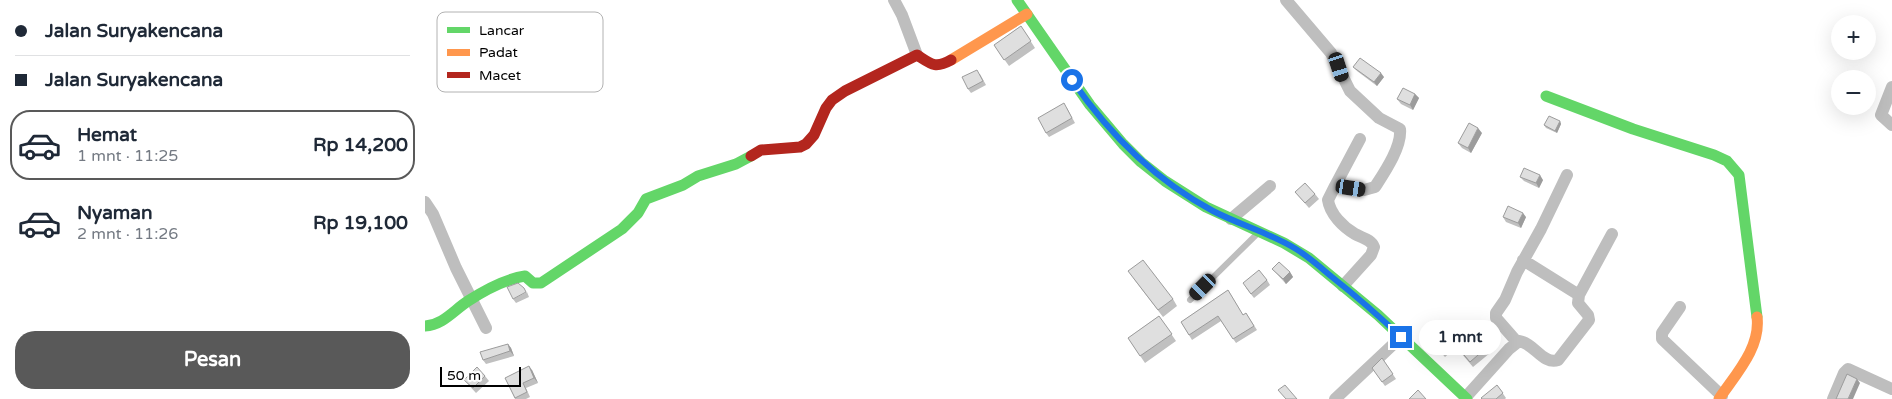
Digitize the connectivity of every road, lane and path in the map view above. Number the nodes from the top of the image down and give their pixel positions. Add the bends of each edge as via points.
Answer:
1 (894, 0) edge
2 (1017, 0) edge
3 (1286, 0) edge
4 (1027, 14) junction
5 (917, 55) junction
6 (1892, 86) edge
7 (1546, 96) dead end
8 (1892, 125) edge
9 (1360, 139) dead end
10 (1567, 175) dead end
11 (1271, 186) dead end
12 (1335, 186) junction
13 (425, 202) edge
14 (1231, 219) junction
15 (1260, 231) junction
16 (1612, 234) dead end
17 (1523, 260) junction
18 (1343, 286) junction
19 (1579, 295) junction
20 (471, 299) junction
21 (1190, 300) dead end
22 (1680, 307) dead end
23 (425, 326) edge
24 (486, 328) dead end
25 (1401, 337) junction
26 (1517, 342) junction
27 (1892, 389) edge
28 (1721, 397) edge
29 (1466, 398) edge
30 (1335, 399) edge
31 (1833, 399) edge

1 - 5 street
2 - 4 street
3 - 12 street via 1331,53 1350,91 1379,118 1400,129 1400,138 1391,160 1375,187 1364,190
4 - 5 street via 942,65 933,65
4 - 14 street via 1081,92 1132,153 1187,195
5 - 20 street via 832,100 806,144 761,150 736,164 698,176 646,200 621,229 541,283 535,284 520,276
6 - 8 street via 1881,115
7 - 28 street via 1714,155 1737,171 1758,324 1753,344
9 - 12 street
10 - 17 street
11 - 14 street
12 - 18 street via 1328,200 1334,215 1349,230 1371,241 1374,247 1371,255
13 - 20 street
14 - 15 street
15 - 18 street via 1295,249
15 - 21 lane
16 - 19 street
17 - 19 street
17 - 26 street via 1495,316
18 - 25 street
19 - 26 street via 1578,303 1589,319 1558,360 1549,360 1527,343
20 - 23 street via 436,324
20 - 24 street
22 - 28 street via 1662,333 1662,339
25 - 29 street
25 - 30 street
26 - 29 street
27 - 31 street via 1848,369

